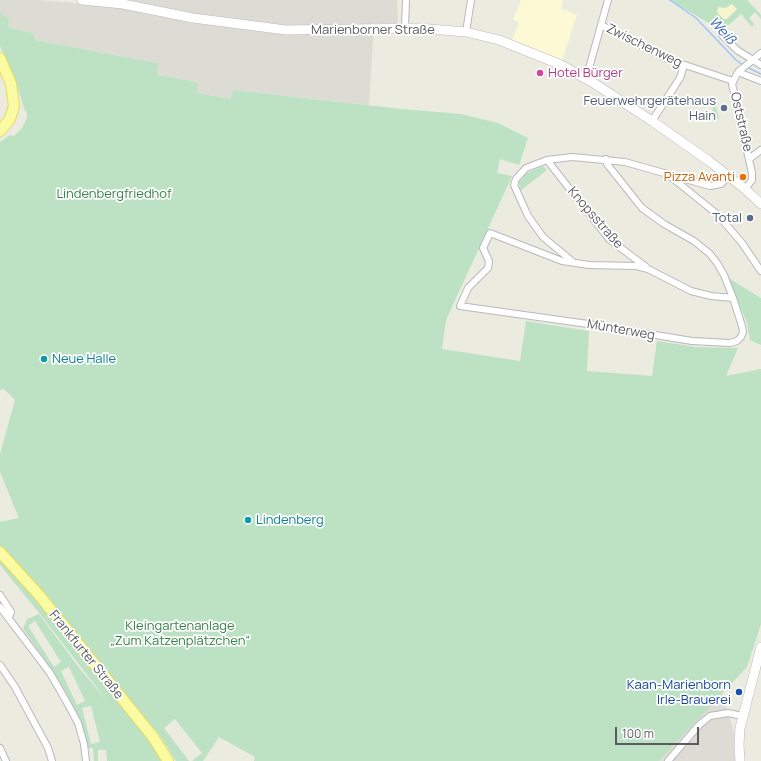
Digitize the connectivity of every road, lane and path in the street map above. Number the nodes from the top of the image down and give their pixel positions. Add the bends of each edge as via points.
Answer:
1 (82, 0) edge
2 (406, 0) edge
3 (471, 0) edge
4 (608, 0) edge
5 (601, 25) junction
6 (405, 27) junction
7 (466, 32) junction
8 (722, 35) dead end
9 (761, 53) edge
10 (0, 58) edge
11 (751, 61) junction
12 (684, 65) junction
13 (761, 65) edge
14 (740, 70) junction
15 (586, 79) junction
16 (733, 81) junction
17 (761, 82) edge
18 (652, 121) junction
19 (0, 131) edge
20 (761, 150) edge
21 (606, 159) junction
22 (749, 159) junction
23 (547, 160) junction
24 (729, 175) junction
25 (670, 176) junction
26 (745, 189) junction
27 (759, 198) edge
28 (574, 263) junction
29 (648, 269) junction
30 (761, 270) edge
31 (733, 298) junction
32 (0, 552) edge
33 (0, 595) edge
34 (0, 607) edge
35 (9, 618) junction
36 (761, 647) edge
37 (0, 664) edge
38 (742, 716) junction
39 (0, 748) edge
40 (4, 760) edge
41 (52, 761) edge
42 (86, 761) edge
43 (168, 761) edge
44 (668, 761) edge
45 (740, 761) edge

1 - 6 main road, Marienborner Straße via 123,4 193,18 286,30
2 - 6 street
3 - 7 street
4 - 5 street
5 - 12 street, Zwischenweg
5 - 15 street
6 - 7 main road, Marienborner Straße
7 - 15 main road, Marienborner Straße via 511,44 559,64
8 - 11 street
9 - 11 street, Oststraße
10 - 19 main road via 11,84 14,106 10,119
11 - 13 street
11 - 14 street, Oststraße
12 - 16 street, Zwischenweg
12 - 18 street via 680,78
14 - 16 street, Oststraße
14 - 17 street
15 - 18 main road, Marienborner Straße
16 - 22 street, Oststraße
18 - 24 main road, Marienborner Straße
20 - 22 street
21 - 23 street via 572,157
21 - 25 street
21 - 31 street via 607,164 642,208 710,254 724,275
22 - 26 street, Oststraße via 752,180
23 - 28 street via 526,168 514,185 533,224 558,251
23 - 29 street, Knopsstraße via 609,239
24 - 25 street via 721,184 710,186
24 - 26 main road, Marienborner Straße
25 - 30 street via 717,214
26 - 27 main road, Marienborner Straße
28 - 29 street via 589,266 636,266
28 - 31 street, Münterweg via 562,261 490,233 483,248 489,260 488,268 468,288 460,306 692,342 724,343 737,341 743,332
29 - 31 street via 692,291
32 - 43 main road, Frankfurter Straße via 153,737
33 - 35 street via 11,612
34 - 35 street
35 - 42 street via 50,673 78,723
36 - 38 main road
37 - 41 street via 48,748
38 - 44 street via 728,713 710,716
38 - 45 main road via 738,744
39 - 40 street

